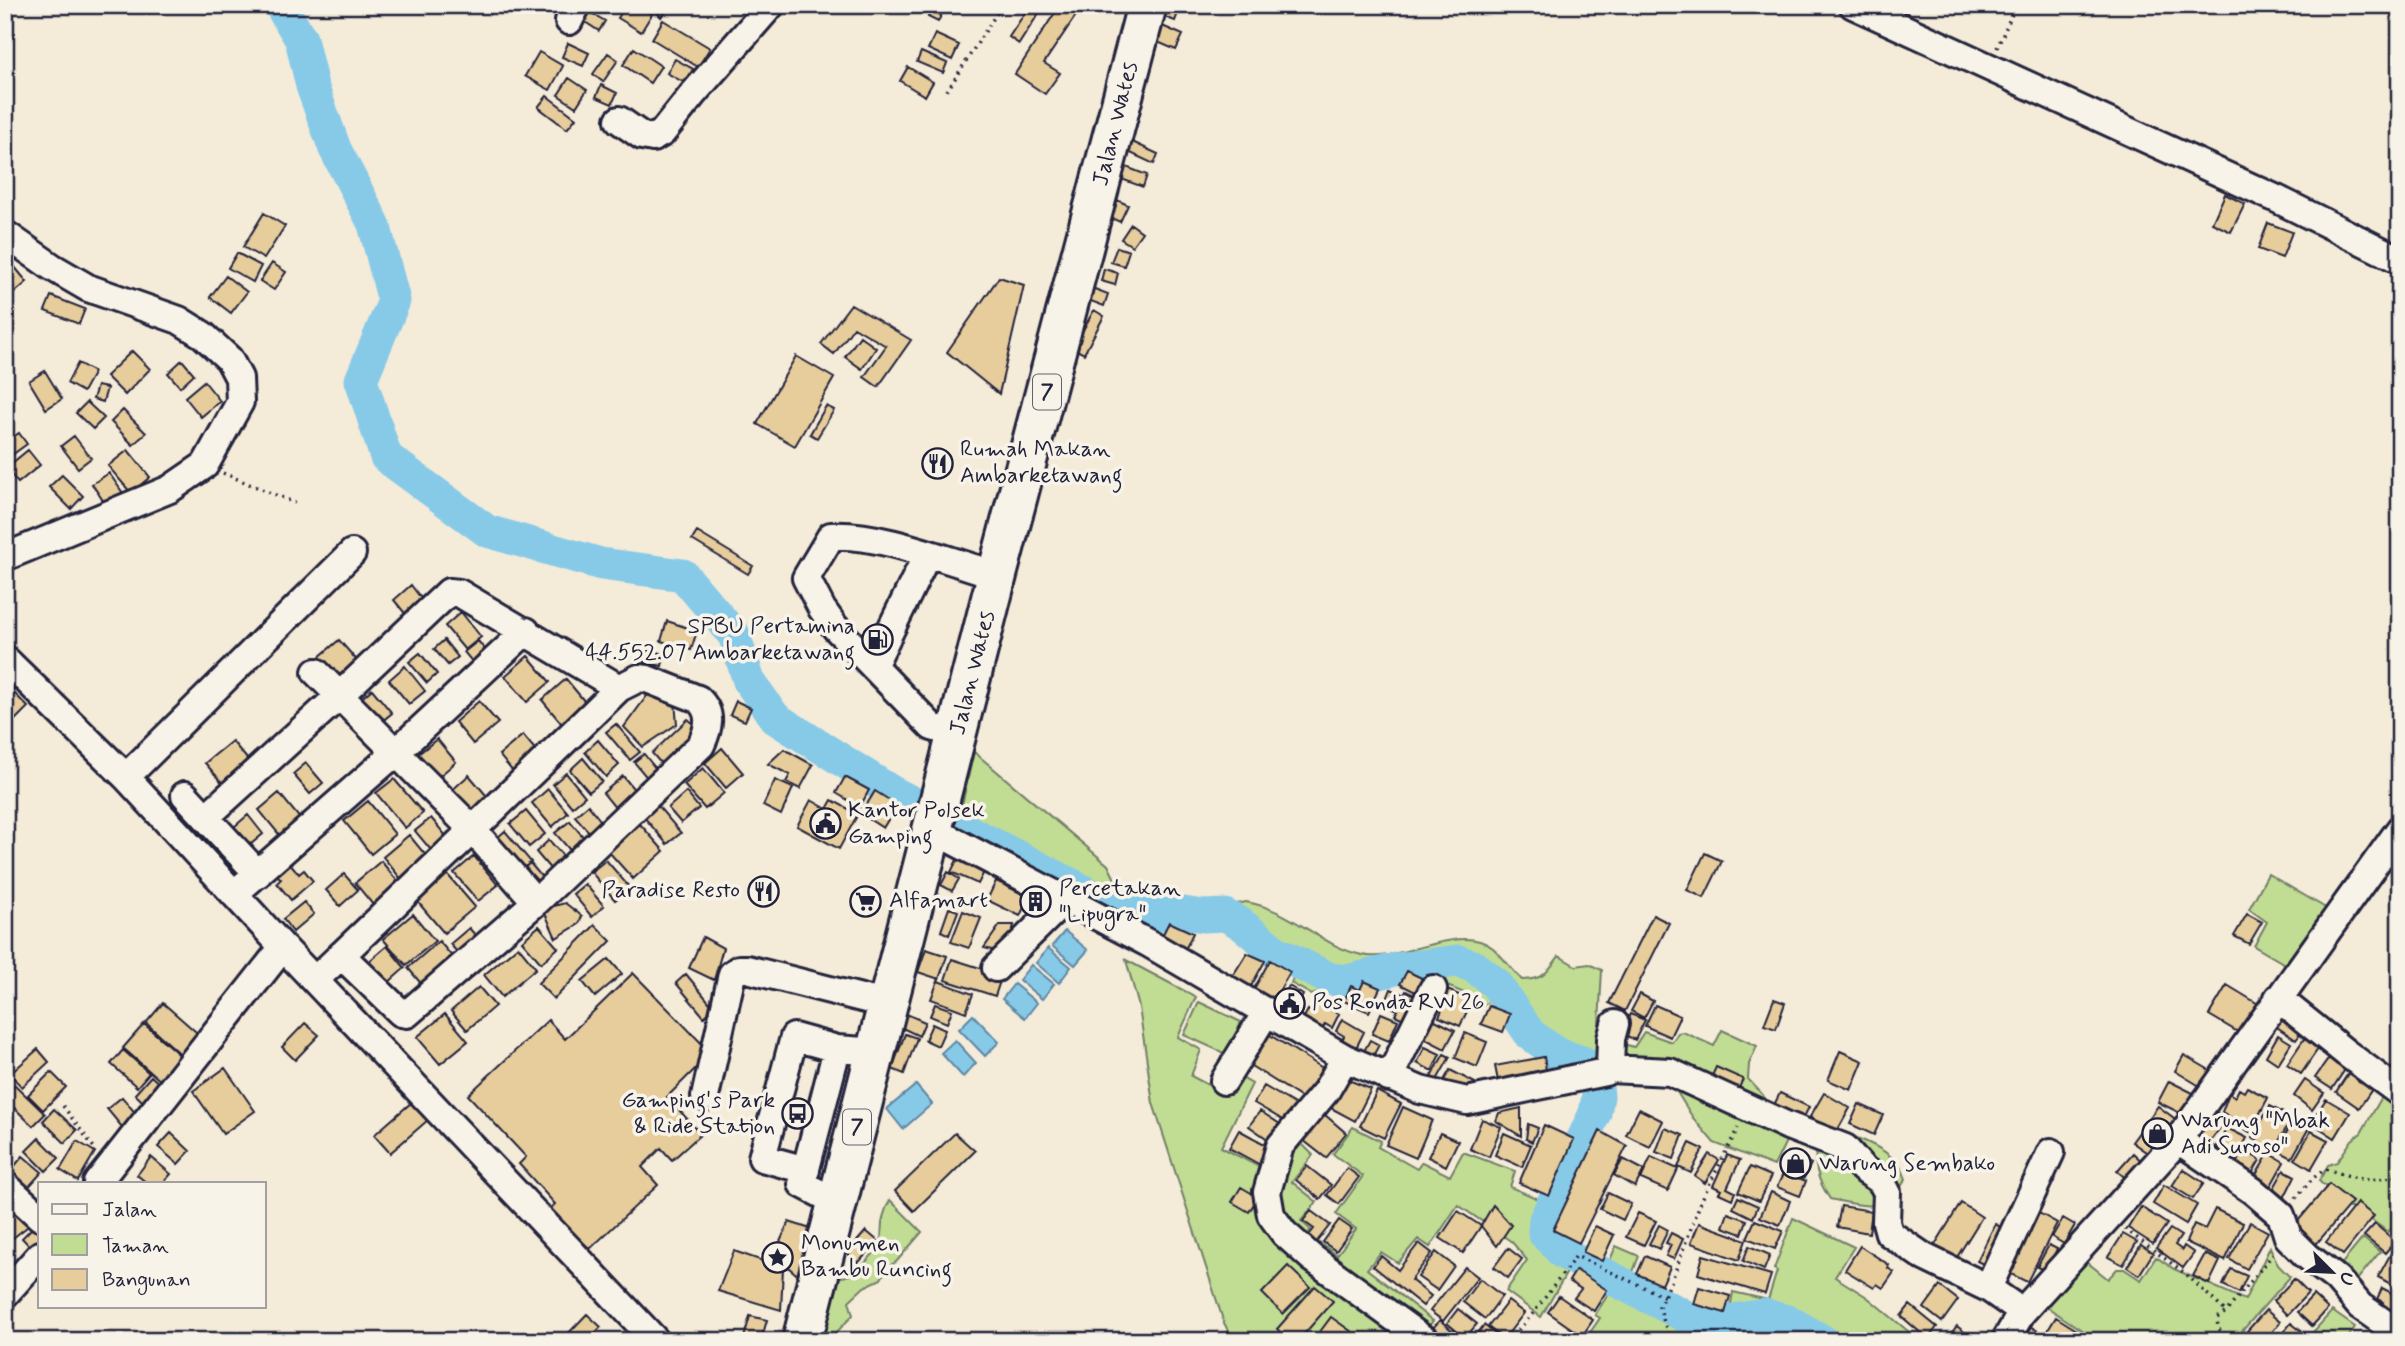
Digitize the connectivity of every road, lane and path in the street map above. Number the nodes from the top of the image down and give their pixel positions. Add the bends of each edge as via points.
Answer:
1 (771, 5) edge
2 (1002, 5) edge
3 (1147, 5) edge
4 (1853, 5) edge
5 (2016, 5) edge
6 (1989, 67) junction
7 (947, 91) dead end
8 (619, 120) dead end
9 (5, 234) edge
10 (2400, 260) edge
11 (205, 465) junction
12 (295, 503) dead end
13 (352, 553) dead end
14 (927, 555) junction
15 (5, 557) edge
16 (997, 575) junction
17 (526, 631) junction
18 (5, 659) edge
19 (873, 666) junction
20 (316, 672) dead end
21 (620, 688) junction
22 (339, 696) junction
23 (957, 734) junction
24 (395, 753) junction
25 (126, 777) junction
26 (185, 795) dead end
27 (206, 817) junction
28 (934, 826) junction
29 (2400, 828) edge
30 (473, 830) junction
31 (258, 874) junction
32 (234, 894) junction
33 (1065, 900) junction
34 (536, 902) junction
35 (283, 947) junction
36 (341, 955) junction
37 (996, 968) dead end
38 (315, 980) junction
39 (1433, 989) dead end
40 (2278, 998) junction
41 (889, 1005) junction
42 (1267, 1011) junction
43 (1615, 1024) dead end
44 (837, 1049) junction
45 (877, 1052) junction
46 (1345, 1058) junction
47 (1609, 1065) junction
48 (1389, 1078) junction
49 (1224, 1081) dead end
50 (2400, 1093) edge
51 (705, 1097) dead end
52 (63, 1106) dead end
53 (1748, 1109) junction
54 (2178, 1140) junction
55 (2051, 1152) dead end
56 (806, 1170) junction
57 (103, 1175) edge
58 (2400, 1175) edge
59 (5, 1185) edge
60 (838, 1203) junction
61 (38, 1215) edge
62 (2109, 1218) junction
63 (2284, 1226) junction
64 (38, 1257) edge
65 (1988, 1288) junction
66 (5, 1294) edge
67 (1664, 1299) junction
68 (2022, 1312) junction
69 (2225, 1312) junction
70 (2400, 1334) edge
71 (1425, 1340) edge
72 (656, 1341) edge
73 (802, 1341) edge
74 (1509, 1341) edge
75 (1670, 1341) edge
76 (2005, 1341) edge
77 (2230, 1341) edge

1 - 8 street via 662,133 653,138 642,136
2 - 7 path
3 - 16 highway, Jalan Wates / 7
4 - 6 street
5 - 6 path
6 - 10 street
9 - 11 street via 88,288 179,320 229,359 239,378 240,402
11 - 12 path
11 - 15 street via 170,489
13 - 25 street
14 - 16 street
14 - 19 street
14 - 19 street via 871,537 831,536 807,578 835,627
16 - 23 highway, Jalan Wates / 7
17 - 21 street
17 - 22 street via 459,593 449,593
17 - 24 street
18 - 25 street
19 - 23 street via 932,727
20 - 22 street
21 - 30 street
21 - 34 street via 647,678 698,699 709,716 708,730 701,745
22 - 24 street
22 - 27 street
23 - 28 highway, Jalan Wates / 7
24 - 30 street
24 - 31 street
25 - 32 street
26 - 27 street
27 - 31 street
28 - 33 street
28 - 41 highway, Jalan Wates / 7
29 - 40 street
30 - 34 street
30 - 36 street
31 - 32 street
32 - 35 street
33 - 37 street
33 - 42 street
34 - 36 street via 407,1014
35 - 38 street
35 - 57 street
36 - 38 street
38 - 72 street
39 - 48 street
40 - 50 street
40 - 54 street
41 - 45 highway, Jalan Wates / 7
41 - 51 street via 747,969 736,971
42 - 46 street
42 - 49 street
43 - 47 street
44 - 45 street
44 - 56 street
44 - 56 street via 794,1037 762,1158
45 - 60 highway, Jalan Wates / 7
46 - 48 street
46 - 71 street via 1326,1091 1280,1146 1267,1192 1271,1214 1312,1258
47 - 48 street via 1467,1101
47 - 53 street via 1670,1072
52 - 57 path
53 - 65 street via 1845,1148 1887,1192 1889,1233 1924,1257
53 - 67 path via 1701,1201
54 - 62 street
54 - 63 street via 2253,1191
55 - 65 street
56 - 60 street via 802,1184
58 - 63 path via 2360,1180 2325,1169 2312,1179
59 - 61 street
60 - 73 highway, Jalan Wates / 7
62 - 68 street
62 - 69 path via 2187,1275
63 - 69 path
63 - 70 street via 2307,1256 2337,1279 2360,1306
64 - 66 street
65 - 68 street
67 - 74 path via 1576,1256
67 - 75 path via 1659,1306
68 - 76 street
69 - 77 path via 2217,1318 2218,1328

